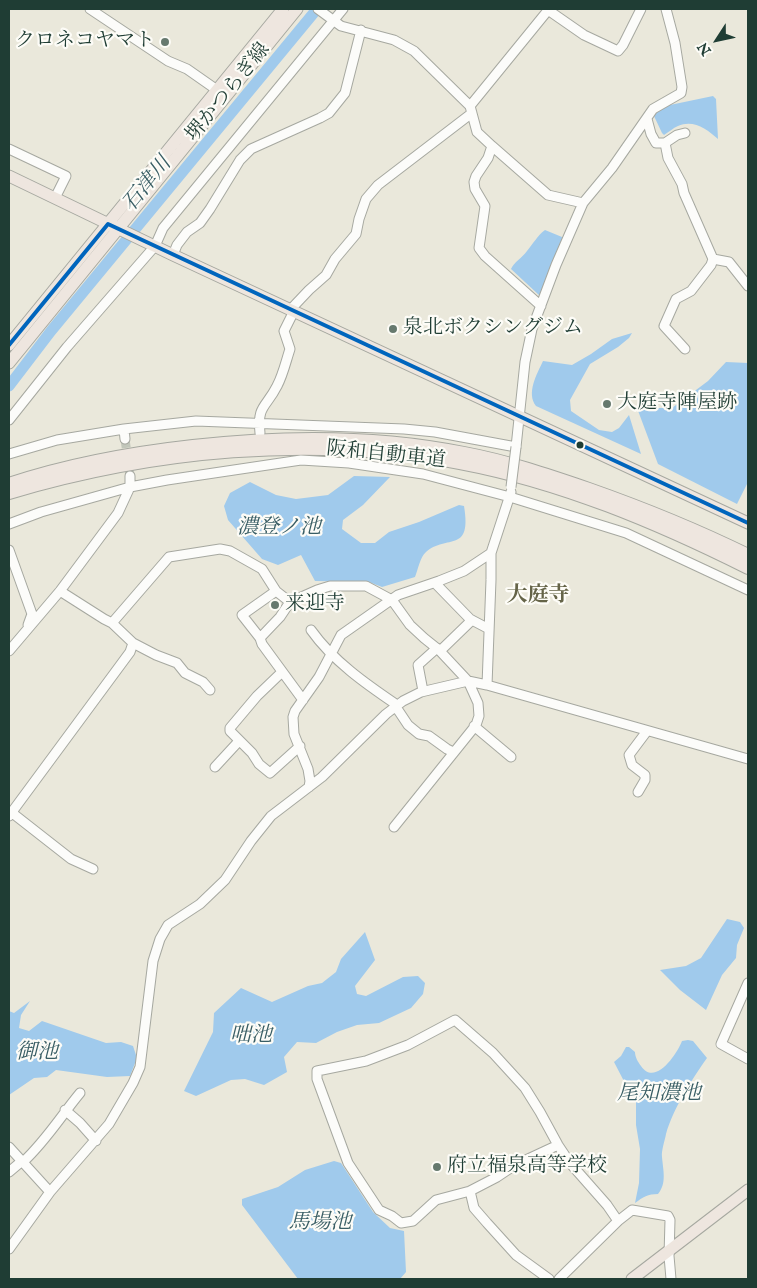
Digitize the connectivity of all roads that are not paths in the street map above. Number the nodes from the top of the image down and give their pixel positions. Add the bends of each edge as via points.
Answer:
1 (90, 9) edge
2 (283, 9) edge
3 (297, 9) edge
4 (318, 9) edge
5 (343, 9) edge
6 (549, 9) edge
7 (641, 9) edge
8 (666, 9) edge
9 (333, 20) junction
10 (361, 30) junction
11 (217, 90) junction
12 (471, 109) junction
13 (647, 119) junction
14 (685, 133) dead end
15 (665, 143) junction
16 (492, 146) junction
17 (9, 149) edge
18 (9, 176) edge
19 (55, 198) junction
20 (583, 203) junction
21 (118, 228) junction
22 (151, 244) junction
23 (173, 255) junction
24 (713, 259) junction
25 (748, 286) edge
26 (541, 306) junction
27 (292, 310) junction
28 (9, 345) edge
29 (685, 349) dead end
30 (9, 363) edge
31 (520, 416) junction
32 (9, 420) edge
33 (259, 422) junction
34 (124, 429) junction
35 (260, 434) dead end
36 (126, 439) tunnel mouth
37 (516, 446) junction
38 (9, 454) edge
39 (130, 476) tunnel mouth
40 (13, 487) edge
41 (130, 487) junction
42 (511, 492) junction
43 (748, 523) edge
44 (9, 524) edge
45 (9, 550) edge
46 (491, 553) junction
47 (748, 556) edge
48 (748, 568) edge
49 (435, 583) junction
50 (60, 590) junction
51 (748, 590) edge
52 (276, 591) junction
53 (392, 600) junction
54 (290, 602) junction
55 (472, 620) junction
56 (112, 623) junction
57 (26, 629) junction
58 (489, 629) junction
59 (310, 630) dead end
60 (260, 638) junction
61 (133, 643) junction
62 (439, 649) junction
63 (9, 651) edge
64 (331, 654) junction
65 (282, 672) junction
66 (468, 681) junction
67 (487, 685) junction
68 (210, 690) dead end
69 (423, 691) junction
70 (303, 700) junction
71 (396, 706) junction
72 (474, 726) junction
73 (647, 730) junction
74 (239, 741) junction
75 (300, 746) junction
76 (453, 752) junction
77 (511, 757) dead end
78 (748, 759) edge
79 (307, 766) junction
80 (215, 767) dead end
81 (322, 777) junction
82 (309, 787) junction
83 (638, 792) dead end
84 (10, 812) edge
85 (394, 827) dead end
86 (93, 869) dead end
87 (748, 983) edge
88 (748, 1059) edge
89 (80, 1093) dead end
90 (65, 1110) junction
91 (96, 1140) junction
92 (558, 1145) junction
93 (9, 1147) edge
94 (22, 1162) junction
95 (9, 1172) edge
96 (748, 1190) edge
97 (470, 1191) junction
98 (50, 1192) junction
99 (618, 1221) junction
100 (9, 1249) edge
101 (670, 1249) junction
102 (548, 1279) edge
103 (559, 1279) edge
104 (632, 1279) edge
105 (671, 1279) edge

1 - 11 street
2 - 11 main road, 堺かつらぎ線
3 - 21 main road, 堺かつらぎ線
4 - 9 street
5 - 9 street
6 - 7 street via 584,35 618,51
6 - 12 street
8 - 13 street via 681,93 658,105
9 - 10 street via 341,26
9 - 22 street
10 - 12 street via 405,45
10 - 23 street via 346,93 338,105 320,118 251,149 240,160 200,223 187,232
11 - 21 main road, 堺かつらぎ線
12 - 16 street via 477,132
12 - 27 street via 370,192 356,234 326,275
13 - 15 street via 653,140
13 - 20 street
14 - 15 street
15 - 24 street via 670,162
16 - 20 street via 548,195
16 - 26 street via 474,182 485,206 479,248
17 - 19 street via 66,176
18 - 19 main road
19 - 21 main road
20 - 26 street
21 - 22 main road
21 - 28 main road, 堺かつらぎ線
21 - 30 main road, 堺かつらぎ線
22 - 23 main road
22 - 32 street
23 - 27 main road
24 - 25 street via 729,262
24 - 29 street via 691,291 676,299 664,326
26 - 31 street via 532,328 525,362
27 - 31 main road
27 - 33 street via 284,331 290,349 278,385 261,410
31 - 37 street
31 - 43 main road
33 - 34 street via 196,421
33 - 35 street
33 - 37 street via 404,429
34 - 36 street
34 - 38 street via 57,440
37 - 42 street, bridge
39 - 41 street
40 - 47 highway, 阪和自動車道 via 88,462 246,440 308,438 418,446 463,452 524,467 644,509
40 - 48 highway, 阪和自動車道 via 148,461 246,450 307,448 415,456 462,463 564,491 640,517
41 - 42 street via 261,461 300,460 423,474
41 - 44 street
41 - 50 street via 118,513
42 - 46 street
42 - 51 street via 626,532
45 - 57 street via 32,614
46 - 49 street
46 - 58 street
49 - 53 street
49 - 55 street
50 - 56 street
50 - 57 street
52 - 54 street
52 - 56 street via 262,569 230,551 220,549 169,557
52 - 60 street via 242,615
53 - 54 street via 366,586 330,586
53 - 62 street via 410,625
53 - 64 street via 341,635
54 - 60 street
55 - 58 street
55 - 62 street
56 - 61 street
57 - 63 street
58 - 67 street
59 - 64 street
60 - 65 street
61 - 68 street via 177,663 185,673 203,682
61 - 84 street via 130,652
62 - 66 street
62 - 69 street via 418,665
64 - 70 street
64 - 71 street
65 - 70 street
65 - 74 street via 230,728
66 - 67 street
66 - 69 street
66 - 72 street via 478,703 479,716
67 - 73 street
69 - 71 street
70 - 75 street via 293,718 294,734
71 - 76 street via 408,725 419,734
71 - 81 street
72 - 76 street
72 - 77 street
73 - 78 street
73 - 83 street via 628,755 632,765 645,775
74 - 75 street via 270,773
74 - 80 street
75 - 79 street
76 - 85 street
79 - 81 street
79 - 82 street
81 - 82 street
82 - 91 street via 271,816 225,880 200,904 168,925 153,961 140,1067 109,1124
84 - 86 street via 64,854
87 - 88 street via 722,1044
89 - 90 street
90 - 91 street
90 - 94 street via 38,1149
91 - 98 street
92 - 97 street
92 - 97 street via 525,1088 493,1053 455,1020 408,1045 366,1061 317,1071 344,1155 380,1210 401,1223 413,1221 436,1200
92 - 99 street
93 - 94 street
94 - 95 street
94 - 98 street
96 - 101 main road
97 - 102 street via 474,1208 487,1223 516,1255
98 - 100 street
99 - 101 street via 632,1210 668,1216
99 - 103 street
101 - 104 main road
101 - 105 street

